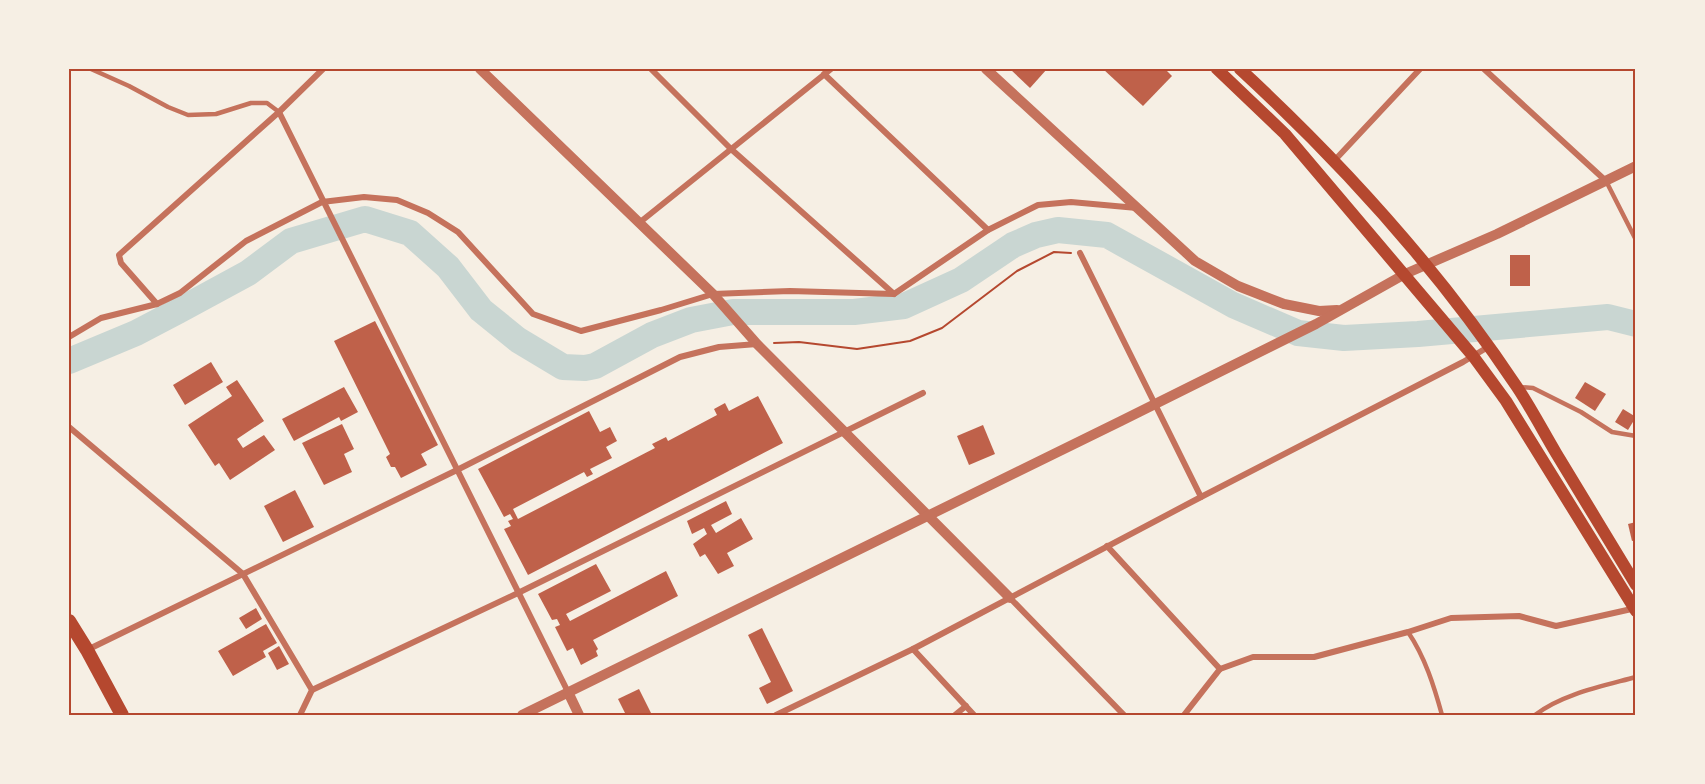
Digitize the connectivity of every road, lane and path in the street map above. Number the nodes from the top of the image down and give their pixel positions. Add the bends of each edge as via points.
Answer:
1 (91, 69) edge
2 (322, 69) edge
3 (480, 69) edge
4 (651, 69) edge
5 (831, 69) edge
6 (986, 69) edge
7 (1217, 69) edge
8 (1240, 69) edge
9 (1420, 69) edge
10 (1484, 69) edge
11 (1492, 72) edge
12 (824, 74) junction
13 (279, 112) junction
14 (731, 149) junction
15 (1334, 161) junction
16 (1636, 166) edge
17 (1606, 181) junction
18 (322, 202) junction
19 (1137, 208) junction
20 (639, 223) junction
21 (988, 230) junction
22 (1636, 240) edge
23 (1080, 253) joint
24 (1427, 266) junction
25 (1405, 274) junction
26 (713, 294) junction
27 (894, 294) junction
28 (157, 304) junction
29 (1341, 310) junction
30 (69, 337) edge
31 (755, 341) junction
32 (1488, 347) junction
33 (1471, 354) junction
34 (1517, 387) junction
35 (923, 393) dead end
36 (1155, 404) junction
37 (69, 427) edge
38 (845, 432) junction
39 (1636, 436) edge
40 (457, 470) junction
41 (1201, 497) junction
42 (926, 515) junction
43 (1107, 546) junction
44 (243, 574) junction
45 (1636, 585) edge
46 (518, 593) junction
47 (1010, 598) junction
48 (1636, 609) edge
49 (69, 621) edge
50 (1408, 632) junction
51 (913, 649) junction
52 (87, 650) junction
53 (1220, 669) junction
54 (1636, 677) edge
55 (312, 690) junction
56 (568, 692) junction
57 (966, 706) junction
58 (122, 715) edge
59 (300, 715) edge
60 (522, 715) edge
61 (579, 715) edge
62 (776, 715) edge
63 (955, 715) edge
64 (974, 715) edge
65 (1124, 715) edge
66 (1184, 715) edge
67 (1442, 715) edge
68 (1534, 715) edge

1 - 13 lane via 188,114 216,114 251,103 267,103
2 - 13 street
3 - 20 street
4 - 14 street
5 - 12 street
6 - 19 street
7 - 25 main road via 1285,134
8 - 15 main road
9 - 15 street
10 - 11 street
11 - 17 street
12 - 14 street
12 - 21 street
13 - 18 street
13 - 28 street via 119,255 121,263
14 - 20 street
14 - 27 street
15 - 24 main road
16 - 17 street
17 - 22 lane
17 - 24 street
18 - 26 street via 364,197 397,200 429,213 458,232 533,314 581,331
18 - 28 street via 246,241 180,293
18 - 40 street
19 - 21 street via 1071,202 1038,205
19 - 29 street via 1195,261 1238,286 1284,304 1320,311
20 - 26 street
21 - 27 street
23 - 31 path via 1053,252 1017,271 942,327 910,341 857,349
23 - 36 street
24 - 25 street
24 - 32 main road
25 - 29 street
25 - 33 main road
26 - 27 street
26 - 31 street
28 - 30 street via 101,318
29 - 36 street
31 - 38 street
31 - 40 street via 680,357
32 - 33 street
32 - 34 main road
33 - 41 street
33 - 48 main road via 1506,401
34 - 39 lane via 1533,388 1612,432
34 - 45 main road
35 - 38 street
36 - 41 street
36 - 42 street
37 - 44 street
38 - 42 street
38 - 46 street
40 - 44 street
40 - 46 street
41 - 43 street
42 - 47 street
42 - 56 street
43 - 47 street
43 - 53 street
44 - 52 street
44 - 55 street
46 - 55 street
46 - 56 street
47 - 51 street
47 - 65 street
48 - 50 street via 1556,626 1519,616 1451,618
49 - 52 main road
50 - 53 street via 1314,657 1253,657
50 - 67 lane via 1434,684
51 - 57 street
51 - 62 street
52 - 58 main road
53 - 66 street
54 - 68 lane via 1581,693
55 - 59 street
56 - 60 street
56 - 61 street
57 - 63 street
57 - 64 street

